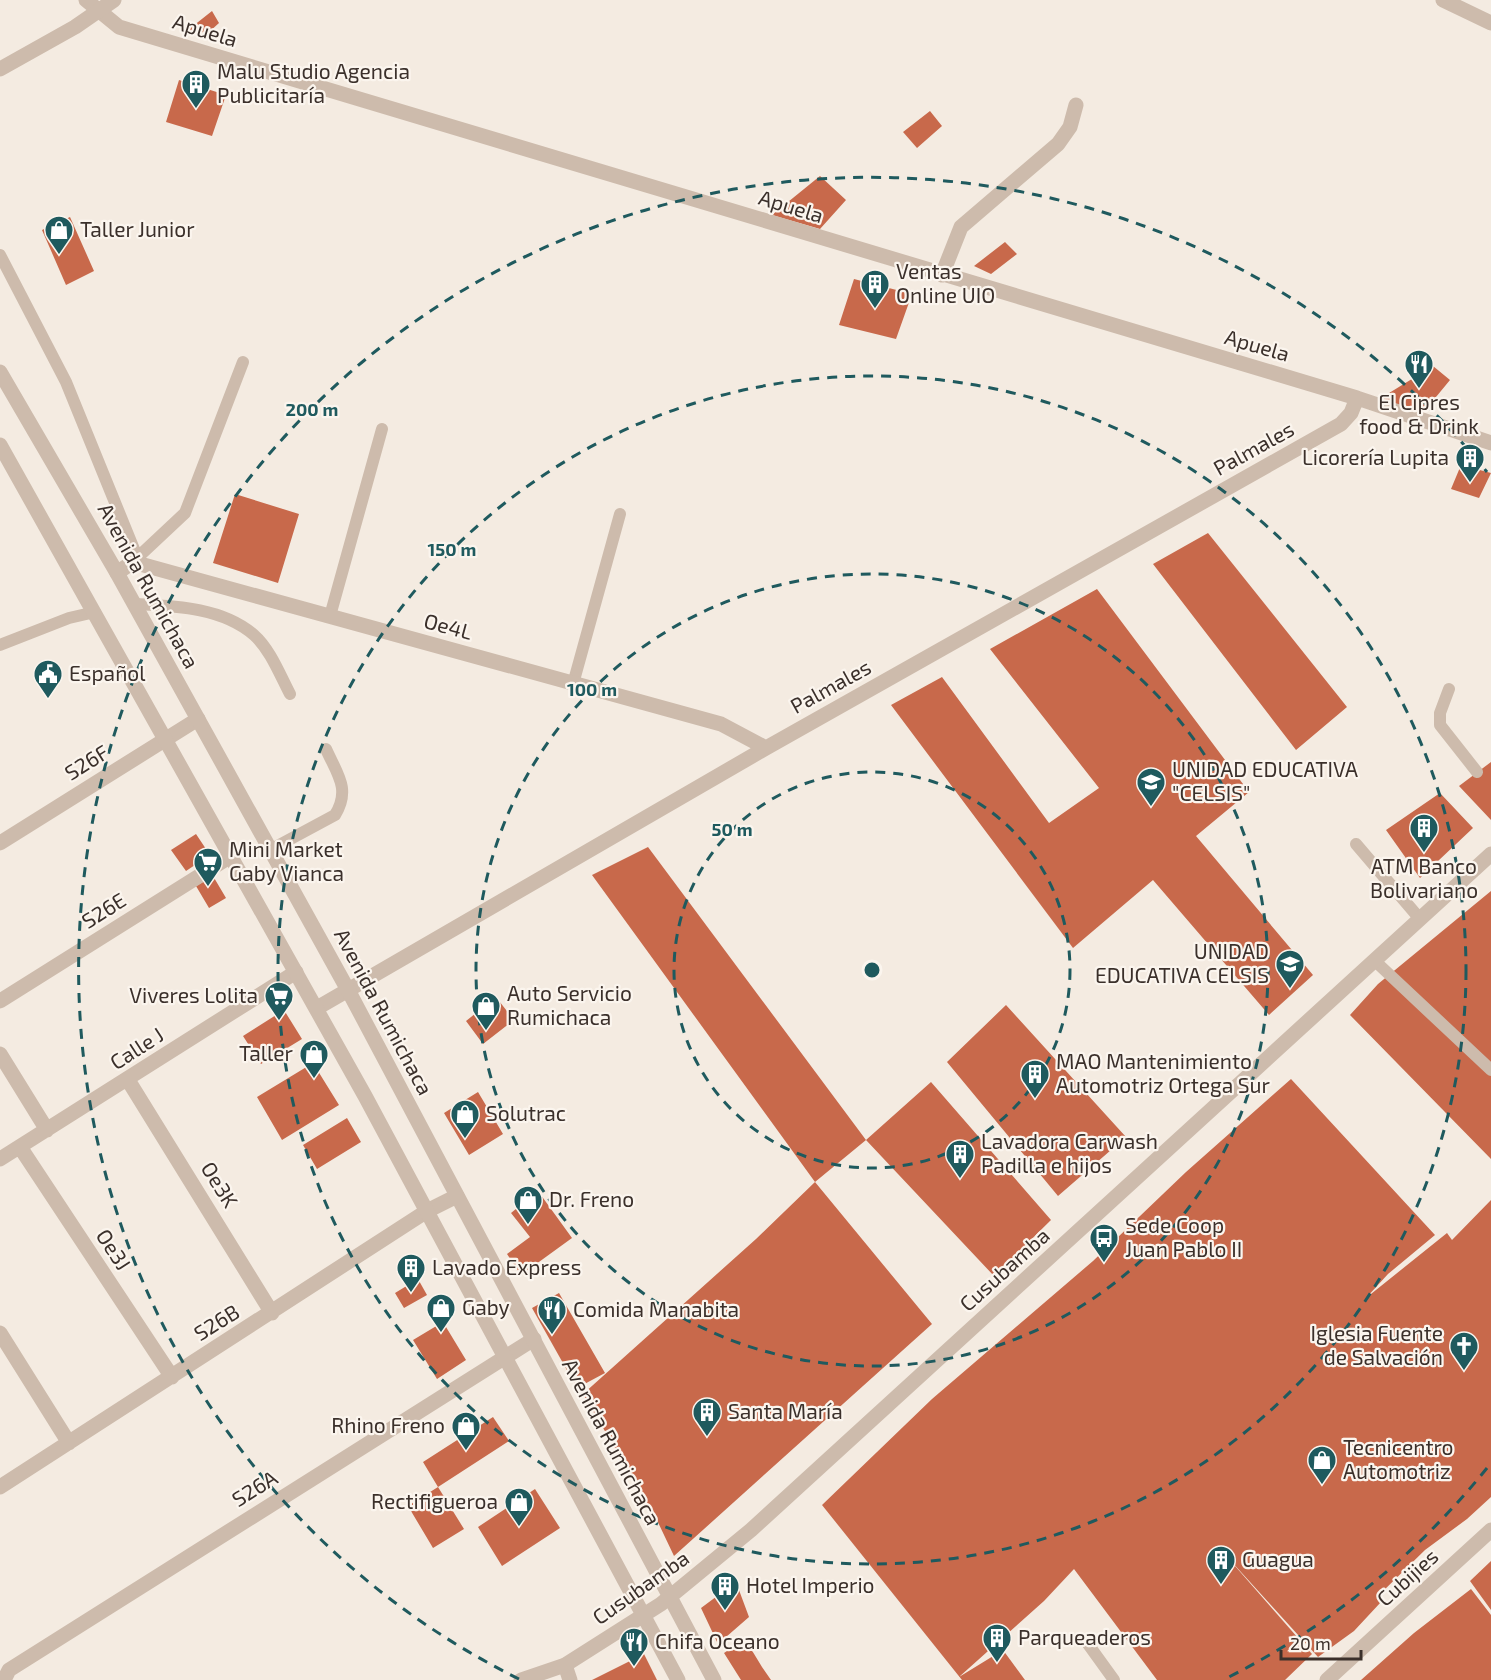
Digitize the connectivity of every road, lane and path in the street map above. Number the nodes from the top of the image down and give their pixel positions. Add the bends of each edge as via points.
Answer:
1 (114, 0) edge
2 (1443, 0) edge
3 (92, 5) edge
4 (1491, 22) edge
5 (0, 69) edge
6 (1076, 105) dead end
7 (0, 255) edge
8 (942, 275) junction
9 (243, 362) dead end
10 (0, 372) edge
11 (1357, 398) junction
12 (382, 429) dead end
13 (1491, 443) edge
14 (0, 445) edge
15 (620, 514) dead end
16 (138, 561) junction
17 (117, 573) junction
18 (134, 604) junction
19 (95, 612) junction
20 (330, 616) junction
21 (0, 645) edge
22 (573, 684) junction
23 (1449, 689) dead end
24 (290, 694) dead end
25 (198, 719) junction
26 (166, 738) junction
27 (766, 747) junction
28 (326, 749) dead end
29 (1477, 772) dead end
30 (0, 843) edge
31 (1356, 844) dead end
32 (270, 850) junction
33 (1491, 854) edge
34 (231, 856) junction
35 (1420, 920) junction
36 (1375, 961) junction
37 (296, 972) junction
38 (348, 990) junction
39 (0, 1001) edge
40 (317, 1008) junction
41 (0, 1054) edge
42 (1491, 1070) edge
43 (128, 1080) junction
44 (47, 1130) junction
45 (20, 1147) junction
46 (0, 1159) edge
47 (457, 1196) junction
48 (428, 1211) junction
49 (272, 1313) junction
50 (0, 1333) edge
51 (534, 1339) junction
52 (504, 1356) junction
53 (172, 1377) junction
54 (69, 1443) junction
55 (0, 1487) edge
56 (1491, 1530) edge
57 (669, 1599) junction
58 (642, 1616) junction
59 (1088, 1644) dead end
60 (565, 1665) junction
61 (4, 1680) edge
62 (521, 1680) edge
63 (570, 1680) edge
64 (678, 1680) edge
65 (714, 1680) edge
66 (1114, 1680) edge
67 (1327, 1680) edge

1 - 3 street
2 - 4 street
3 - 5 street via 75,27
3 - 8 street, Apuela via 119,27
6 - 8 street via 1070,127 1058,144 961,227
7 - 16 lane via 66,382
8 - 11 street, Apuela
9 - 16 lane via 186,513
10 - 17 street, Avenida Rumichaca
11 - 13 street, Apuela
11 - 27 street, Palmales via 1341,424
12 - 20 lane
14 - 19 street
15 - 22 lane
16 - 17 street
16 - 20 street, Oe4L
17 - 18 street, Avenida Rumichaca
18 - 24 lane via 180,607 226,618 254,635 265,648
18 - 25 street, Avenida Rumichaca
19 - 21 lane
19 - 26 street
20 - 22 street, Oe4L
22 - 27 street, Oe4L via 721,724
23 - 29 lane via 1440,725
25 - 26 street, S26F
25 - 32 street, Avenida Rumichaca
26 - 30 street, S26F
26 - 34 street
27 - 38 street, Palmales
28 - 32 lane via 344,790 340,806 335,815
31 - 35 lane
32 - 38 street, Avenida Rumichaca
33 - 35 street, Cusubamba
34 - 37 street
34 - 39 street, S26E
35 - 36 street, Cusubamba
36 - 42 lane
36 - 57 street, Cusubamba via 751,1530
37 - 40 street
37 - 43 street, Calle J
38 - 40 street, Palmales
38 - 47 street, Avenida Rumichaca
40 - 48 street
41 - 44 street
43 - 44 street, Calle J
43 - 49 street, Oe3K
44 - 45 street, Calle J
45 - 46 street, Calle J
45 - 53 street, Oe3J
47 - 48 street, S26B
47 - 51 street, Avenida Rumichaca
48 - 49 street, S26B
48 - 52 street
49 - 53 street, S26B
50 - 54 street
51 - 52 street, S26A
51 - 57 street, Avenida Rumichaca
52 - 58 street
52 - 61 street, S26A via 9,1670
53 - 54 street, S26B
54 - 55 street, S26B
56 - 67 street, Cubijies
57 - 58 street, Cusubamba
57 - 65 street, Avenida Rumichaca
58 - 60 street, Cusubamba
58 - 64 street
59 - 66 lane
60 - 62 street, Cusubamba
60 - 63 street

